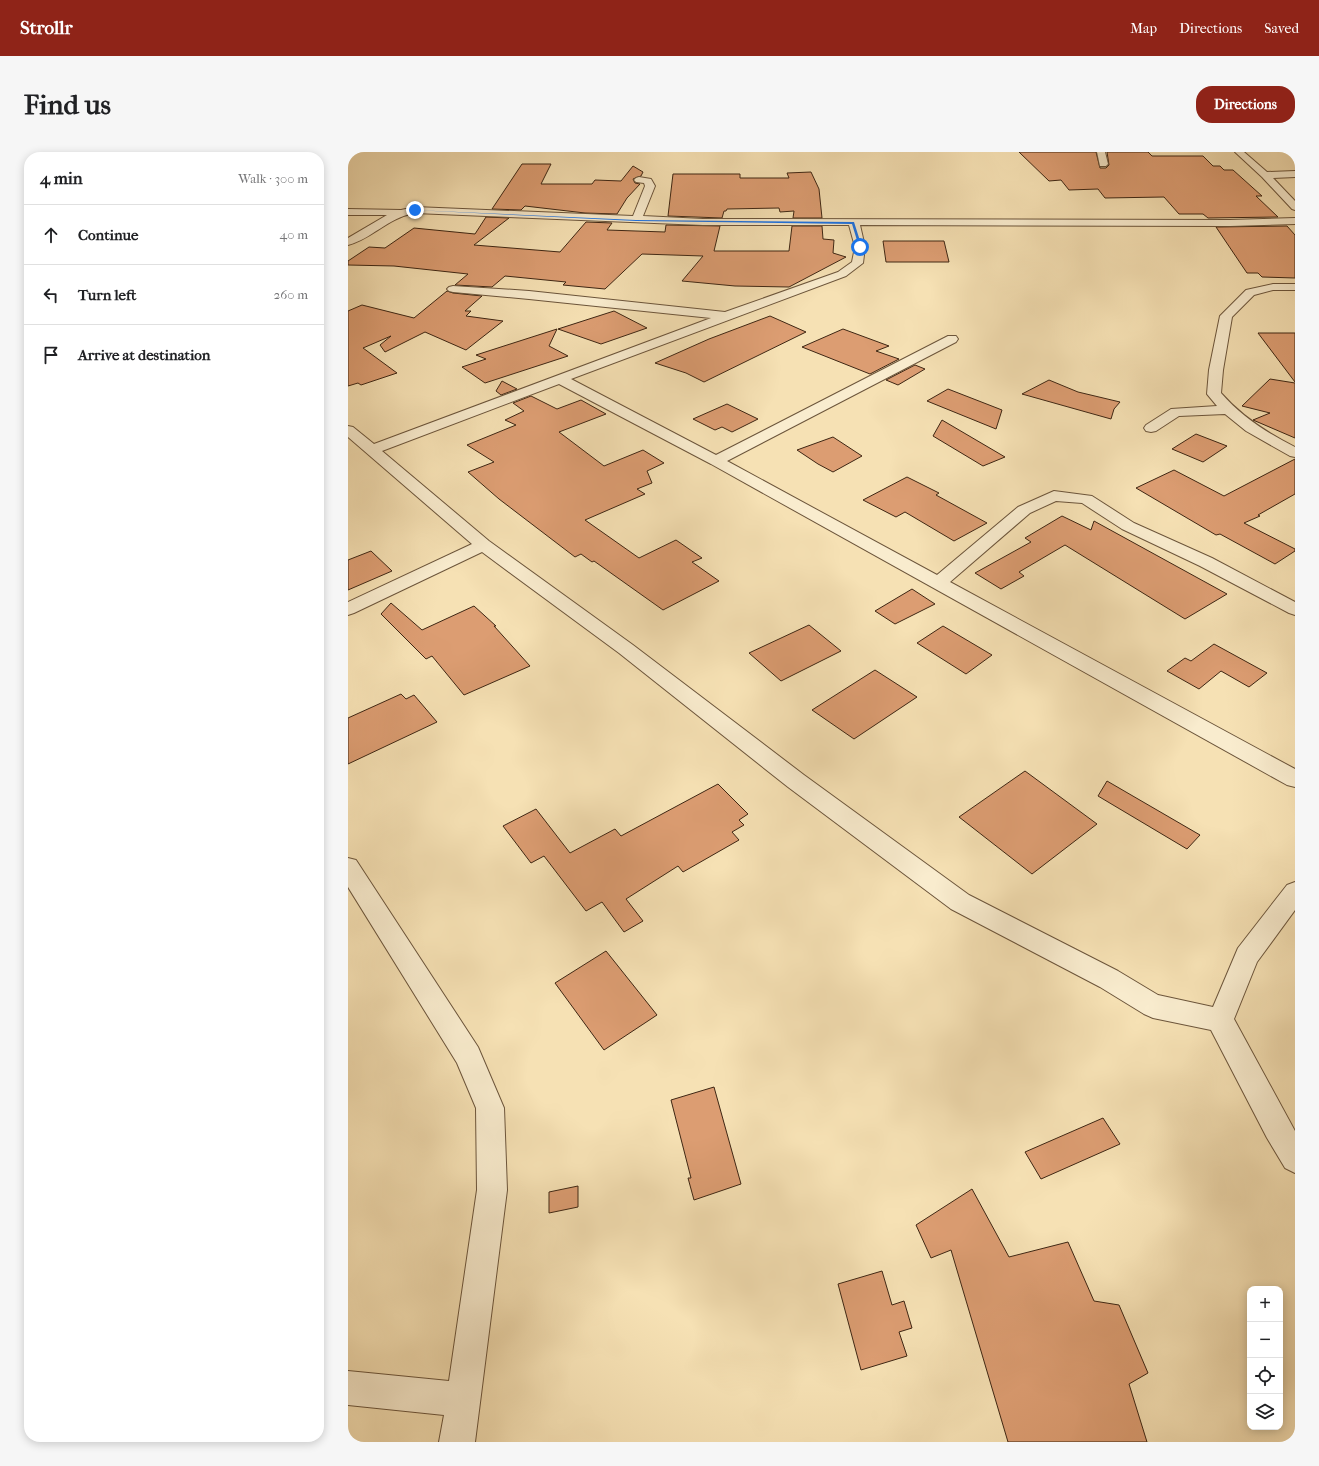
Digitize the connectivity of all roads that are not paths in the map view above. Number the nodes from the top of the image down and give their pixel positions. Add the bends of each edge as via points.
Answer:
1 (1101, 152) edge
2 (1238, 152) edge
3 (1103, 164) dead end
4 (1295, 174) edge
5 (1265, 175) junction
6 (639, 180) dead end
7 (579, 207) dead end
8 (1295, 207) edge
9 (348, 212) edge
10 (399, 212) junction
11 (637, 217) junction
12 (1295, 221) edge
13 (854, 223) junction
14 (348, 242) edge
15 (1295, 287) edge
16 (453, 289) dead end
17 (726, 316) junction
18 (952, 339) dead end
19 (560, 380) junction
20 (1227, 410) junction
21 (1151, 428) dead end
22 (348, 430) edge
23 (372, 450) junction
24 (1295, 453) edge
25 (716, 461) junction
26 (483, 545) junction
27 (938, 583) junction
28 (348, 609) edge
29 (1295, 609) edge
30 (1295, 779) edge
31 (348, 867) edge
32 (1295, 892) edge
33 (1220, 1020) junction
34 (1295, 1158) edge
35 (348, 1388) edge
36 (464, 1400) junction
37 (457, 1442) edge

1 - 3 street
2 - 5 street
4 - 5 street
5 - 8 street
6 - 11 street via 648,181 650,186
7 - 11 street
9 - 10 street
10 - 11 street via 415,210
10 - 14 street
11 - 13 street
12 - 13 street
13 - 17 street via 860,247 857,263 851,269
15 - 20 street via 1273,287 1250,292 1226,316 1214,394
16 - 17 street
17 - 19 street
18 - 25 street
19 - 23 street
19 - 25 street
20 - 21 street via 1176,412
20 - 24 street via 1256,433
22 - 23 street
23 - 26 street
25 - 27 street
26 - 28 street
26 - 33 street via 626,649 796,781 960,902 1109,979 1153,1006
27 - 29 street via 1024,510 1054,496 1086,499 1128,526 1206,562
27 - 30 street
31 - 36 street via 468,1056 490,1108 492,1190
32 - 33 street via 1247,956
33 - 34 street
35 - 36 street
36 - 37 street

